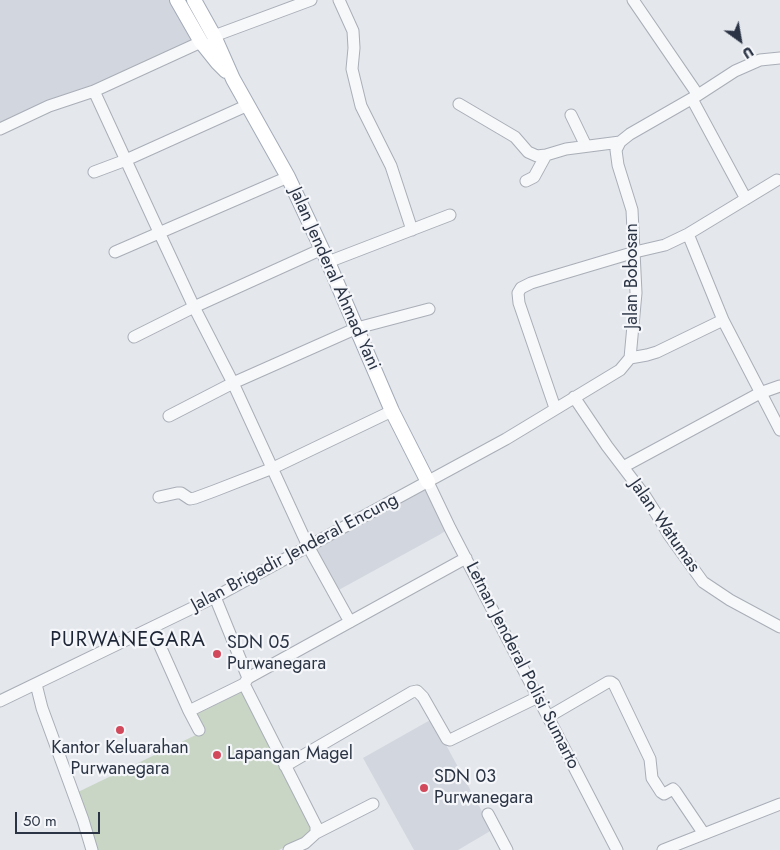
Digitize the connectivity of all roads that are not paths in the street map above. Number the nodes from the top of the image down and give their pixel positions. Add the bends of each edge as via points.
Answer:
1 (177, 0) edge
2 (194, 0) edge
3 (311, 0) edge
4 (339, 0) edge
5 (634, 0) edge
6 (214, 36) junction
7 (201, 42) junction
8 (780, 58) edge
9 (233, 79) junction
10 (94, 91) junction
11 (695, 97) junction
12 (459, 104) dead end
13 (248, 105) junction
14 (572, 115) dead end
15 (0, 129) edge
16 (620, 142) junction
17 (586, 146) junction
18 (546, 155) junction
19 (126, 160) junction
20 (94, 172) dead end
21 (288, 177) junction
22 (777, 180) dead end
23 (526, 181) dead end
24 (746, 199) junction
25 (450, 216) dead end
26 (412, 230) junction
27 (159, 232) junction
28 (688, 234) junction
29 (115, 252) dead end
30 (635, 252) junction
31 (325, 256) junction
32 (194, 307) junction
33 (429, 309) dead end
34 (723, 320) junction
35 (357, 328) junction
36 (134, 337) dead end
37 (630, 358) junction
38 (234, 383) junction
39 (780, 386) edge
40 (760, 393) junction
41 (574, 397) junction
42 (556, 408) junction
43 (392, 411) junction
44 (168, 416) dead end
45 (780, 430) edge
46 (623, 467) junction
47 (274, 468) junction
48 (428, 482) junction
49 (159, 497) dead end
50 (308, 546) junction
51 (466, 558) junction
52 (215, 597) junction
53 (350, 622) junction
54 (780, 627) edge
55 (152, 628) junction
56 (246, 681) junction
57 (36, 684) junction
58 (538, 697) junction
59 (0, 701) edge
60 (189, 711) junction
61 (548, 717) junction
62 (198, 730) dead end
63 (285, 766) junction
64 (373, 804) dead end
65 (780, 804) edge
66 (488, 814) dead end
67 (316, 833) junction
68 (704, 834) junction
69 (307, 846) edge
70 (92, 850) edge
71 (289, 850) edge
72 (506, 850) edge
73 (617, 850) edge
74 (662, 850) edge

1 - 7 main road
2 - 6 main road
3 - 6 street
4 - 26 street via 354,31 352,69 361,106 391,166
5 - 11 street
6 - 9 main road
7 - 9 main road
7 - 10 street
8 - 11 street via 760,60 735,71
9 - 13 main road, Jalan Jenderal Ahmad Yani
10 - 15 street via 49,106
10 - 19 street
11 - 16 street
11 - 24 street
12 - 18 street via 515,137 528,152
13 - 19 street
13 - 21 main road, Jalan Jenderal Ahmad Yani
14 - 17 street
16 - 17 street
16 - 30 street, Jalan Bobosan via 616,155 632,210
17 - 18 street
18 - 23 street via 534,176
19 - 20 street
19 - 27 street
21 - 27 street
21 - 31 main road, Jalan Jenderal Ahmad Yani
22 - 24 street
24 - 28 street
25 - 26 street
26 - 31 street
27 - 29 street
27 - 32 street
28 - 30 street via 665,245
28 - 34 street
30 - 37 street, Jalan Bobosan via 636,293
30 - 42 street via 531,283 518,293 518,302
31 - 32 street
31 - 35 main road, Jalan Jenderal Ahmad Yani
32 - 36 street
32 - 38 street
33 - 35 street
34 - 37 street via 657,352
34 - 40 street
35 - 38 street
35 - 43 main road, Jalan Jenderal Ahmad Yani
37 - 41 street via 620,370
38 - 44 street
38 - 47 street
39 - 40 street
40 - 45 street
40 - 46 street
41 - 42 street
41 - 46 street, Jalan Watumas
42 - 48 street
43 - 47 street
43 - 48 main road, Jalan Jenderal Ahmad Yani
46 - 54 street, Jalan Watumas via 703,582
47 - 49 street via 195,498 190,499 181,493
47 - 50 street
48 - 50 street, Jalan Brigadir Jenderal Encung
48 - 51 street, Letnan Jenderal Polisi Sumarto
50 - 52 street, Jalan Brigadir Jenderal Encung
50 - 53 street
51 - 53 street
51 - 58 street, Letnan Jenderal Polisi Sumarto
52 - 55 street, Jalan Brigadir Jenderal Encung
52 - 56 street
53 - 56 street
55 - 57 street, Jalan Brigadir Jenderal Encung
55 - 60 street
56 - 60 street
56 - 63 street
57 - 59 street, Jalan Brigadir Jenderal Encung
57 - 70 street
58 - 61 street, Letnan Jenderal Polisi Sumarto
58 - 63 street via 450,740 423,697 417,691 412,692
60 - 62 street
61 - 68 street via 608,682 614,684 650,759 652,778 664,794 675,791
61 - 73 street, Letnan Jenderal Polisi Sumarto
63 - 67 street via 314,819
64 - 67 street
65 - 68 street
66 - 72 street
67 - 69 street
68 - 74 street
69 - 71 street

